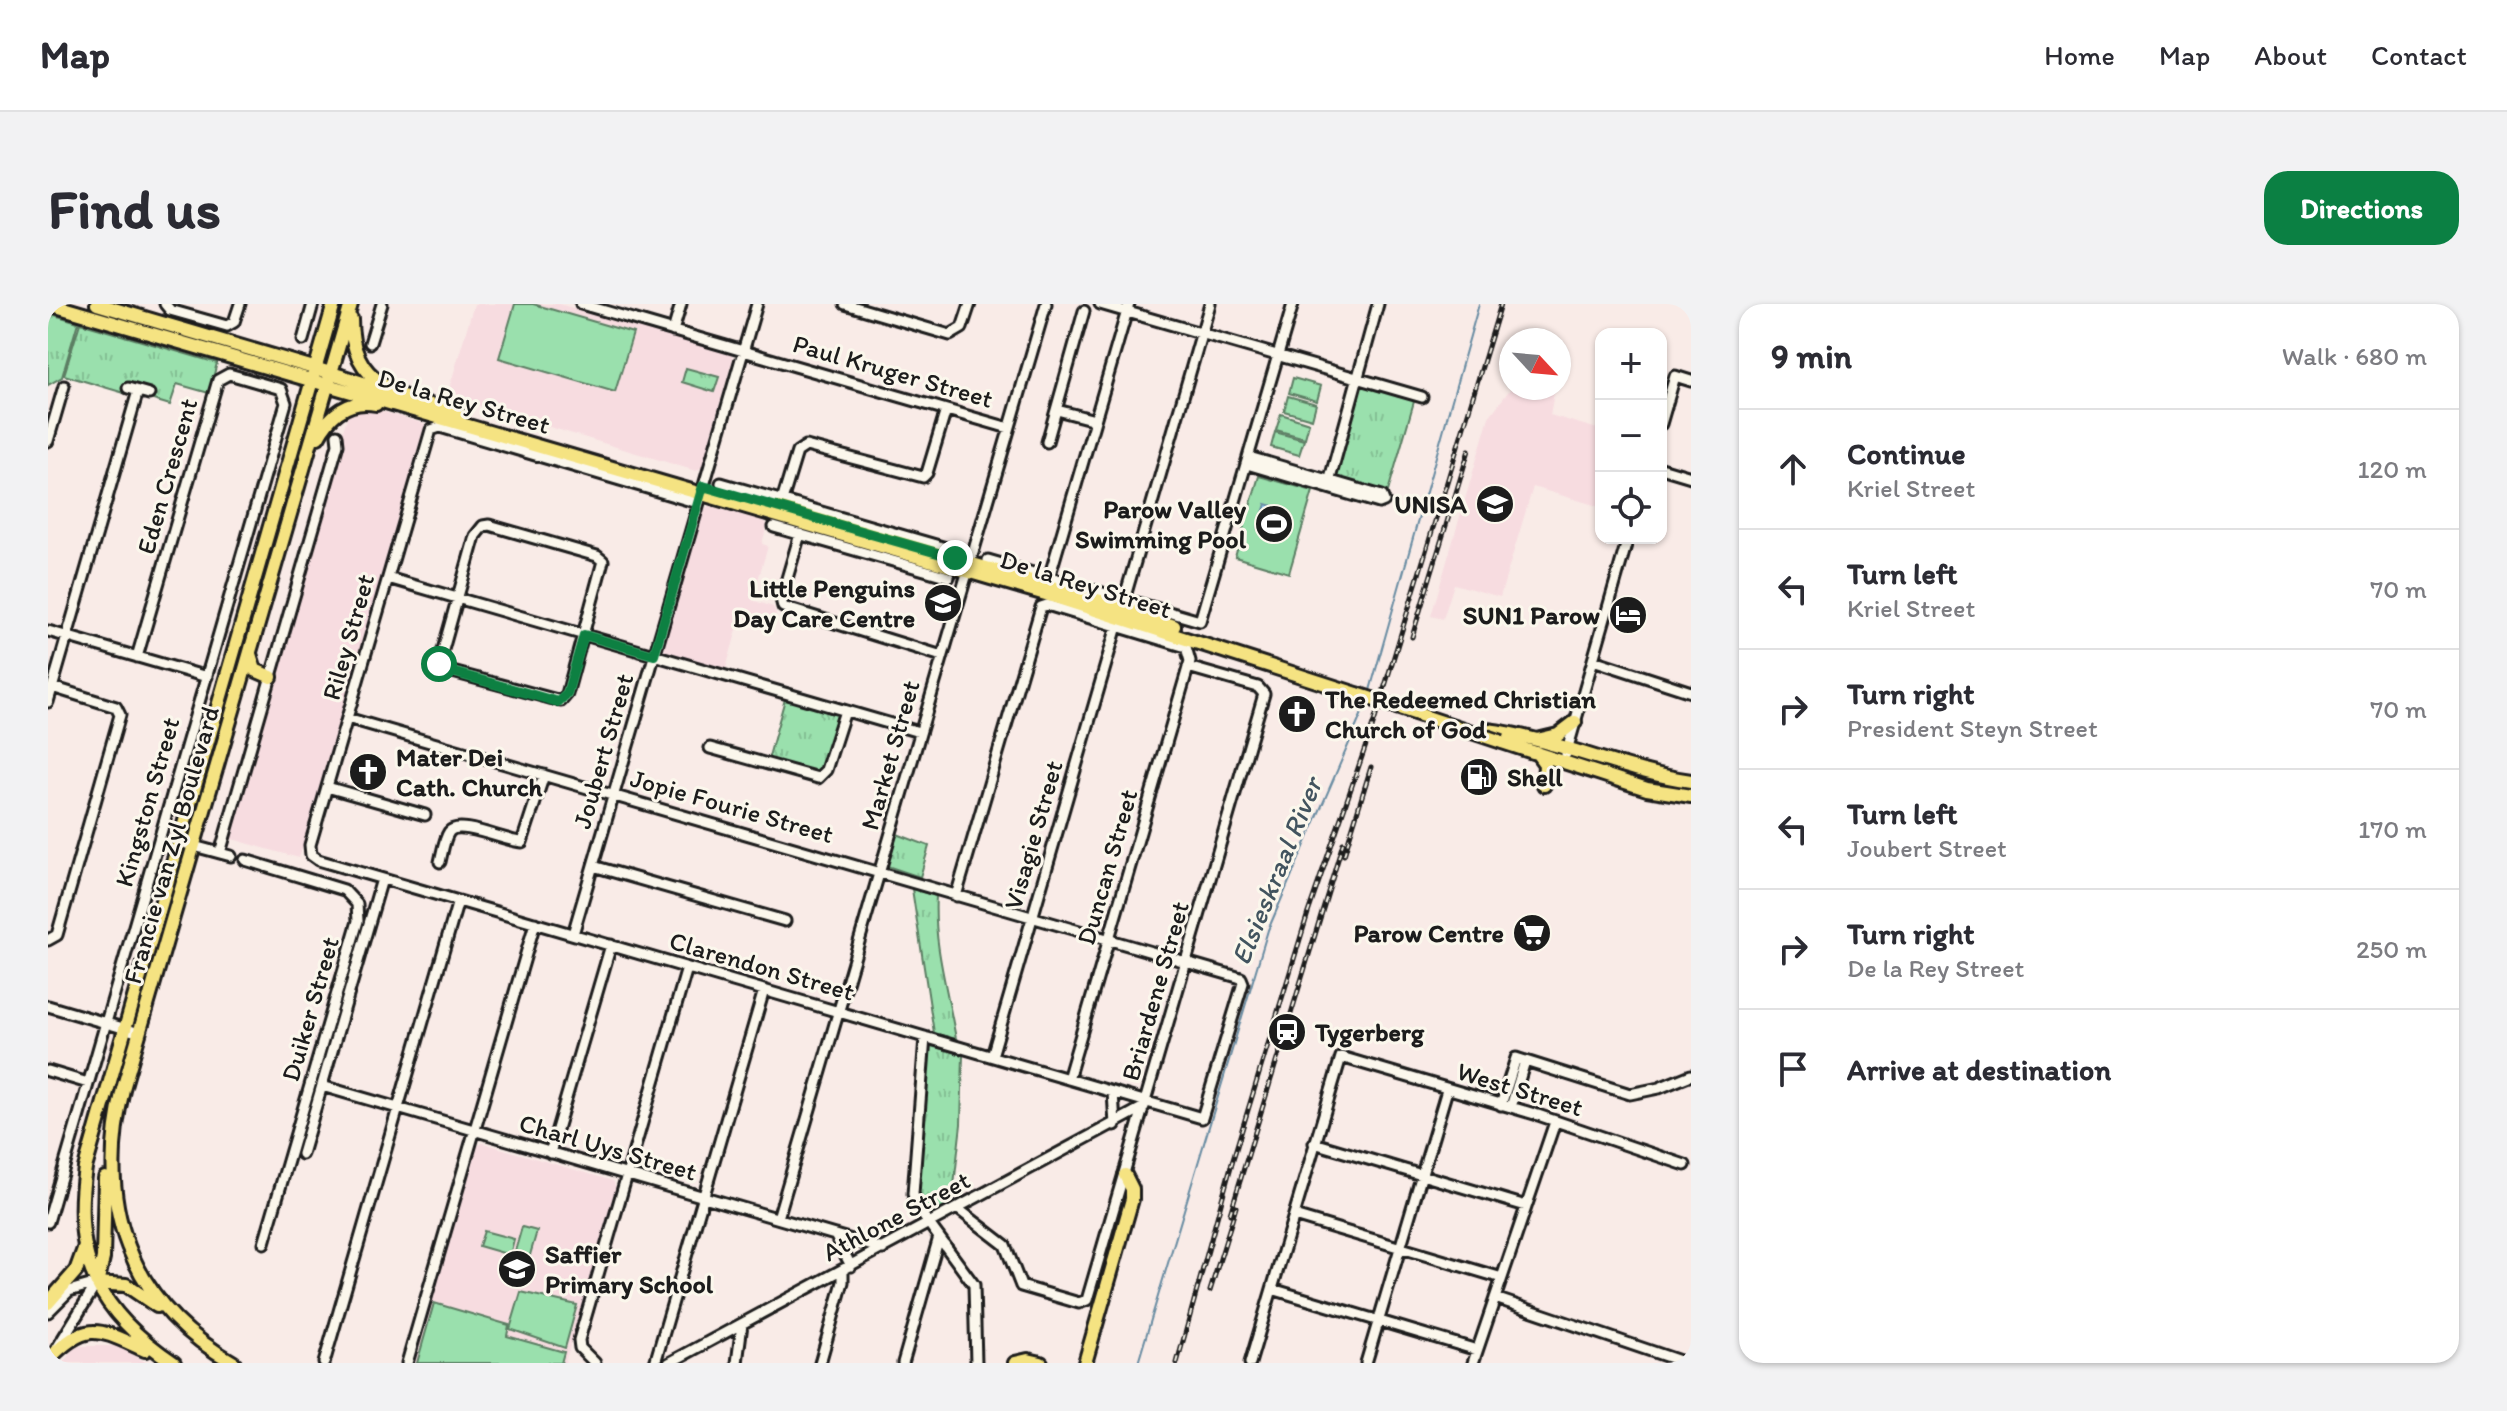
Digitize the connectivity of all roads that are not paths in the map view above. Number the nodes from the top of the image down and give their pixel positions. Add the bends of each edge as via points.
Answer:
1 (49, 304) edge
2 (97, 304) edge
3 (240, 304) edge
4 (313, 304) edge
5 (334, 304) edge
6 (352, 304) edge
7 (382, 304) edge
8 (581, 304) edge
9 (681, 304) edge
10 (757, 304) edge
11 (845, 304) edge
12 (970, 304) edge
13 (1046, 304) edge
14 (1100, 304) edge
15 (1210, 304) edge
16 (1293, 304) edge
17 (1378, 304) edge
18 (166, 305) edge
19 (1128, 308) edge
20 (1084, 311) dead end
21 (673, 331) junction
22 (1202, 334) junction
23 (303, 340) dead end
24 (370, 343) dead end
25 (743, 351) junction
26 (1278, 355) junction
27 (314, 374) junction
28 (1356, 378) junction
29 (330, 379) junction
30 (1691, 381) edge
31 (64, 386) dead end
32 (128, 388) dead end
33 (286, 395) joint
34 (1422, 397) dead end
35 (405, 402) junction
36 (1667, 403) edge
37 (946, 410) junction
38 (1057, 410) junction
39 (1095, 420) junction
40 (1009, 428) junction
41 (429, 432) joint
42 (337, 435) dead end
43 (48, 441) edge
44 (1047, 442) dead end
45 (1248, 461) junction
46 (1667, 470) edge
47 (1691, 477) edge
48 (721, 483) dead end
49 (299, 484) junction
50 (1328, 484) junction
51 (701, 494) junction
52 (782, 501) junction
53 (774, 527) dead end
54 (800, 534) junction
55 (1626, 544) edge
56 (953, 550) dead end
57 (988, 560) dead end
58 (968, 567) junction
59 (949, 577) dead end
60 (388, 578) junction
61 (1049, 578) junction
62 (457, 598) junction
63 (1124, 600) junction
64 (1117, 626) junction
65 (48, 631) edge
66 (584, 635) junction
67 (68, 637) junction
68 (250, 654) junction
69 (654, 655) junction
70 (942, 656) junction
71 (137, 657) junction
72 (1593, 660) junction
73 (1188, 667) junction
74 (207, 677) junction
75 (271, 677) junction
76 (1358, 691) junction
77 (1691, 692) edge
78 (50, 693) edge
79 (845, 711) junction
80 (347, 718) junction
81 (1575, 722) junction
82 (919, 732) junction
83 (1537, 747) junction
84 (710, 748) dead end
85 (1565, 756) junction
86 (1611, 764) junction
87 (544, 775) junction
88 (1691, 781) edge
89 (1544, 785) dead end
90 (327, 787) junction
91 (613, 795) junction
92 (1691, 795) edge
93 (425, 815) dead end
94 (179, 842) junction
95 (194, 846) junction
96 (311, 855) joint
97 (245, 860) dead end
98 (440, 862) dead end
99 (593, 866) junction
100 (879, 872) junction
101 (382, 879) junction
102 (956, 896) junction
103 (458, 901) junction
104 (1032, 917) junction
105 (785, 921) dead end
106 (535, 923) junction
107 (573, 934) junction
108 (48, 940) edge
109 (1108, 940) junction
110 (611, 945) junction
111 (1186, 962) junction
112 (687, 968) junction
113 (764, 990) junction
114 (48, 1006) edge
115 (838, 1012) junction
116 (106, 1023) junction
117 (125, 1028) junction
118 (140, 1033) junction
119 (925, 1037) junction
120 (992, 1056) junction
121 (48, 1071) edge
122 (1691, 1075) edge
123 (1068, 1079) junction
124 (88, 1083) junction
125 (322, 1086) junction
126 (123, 1089) junction
127 (1447, 1090) junction
128 (1113, 1092) junction
129 (1145, 1104) junction
130 (1506, 1106) junction
131 (398, 1109) junction
132 (1202, 1118) joint
133 (1555, 1122) junction
134 (1115, 1125) junction
135 (474, 1131) junction
136 (1314, 1143) junction
137 (550, 1153) junction
138 (302, 1154) dead end
139 (1688, 1166) edge
140 (627, 1175) junction
141 (1125, 1175) junction
142 (1422, 1175) junction
143 (703, 1197) junction
144 (1526, 1206) junction
145 (957, 1208) junction
146 (1294, 1216) junction
147 (778, 1218) junction
148 (48, 1222) edge
149 (929, 1224) junction
150 (835, 1235) junction
151 (939, 1237) junction
152 (264, 1243) dead end
153 (1400, 1248) junction
154 (84, 1249) junction
155 (883, 1249) junction
156 (847, 1268) junction
157 (1502, 1278) junction
158 (97, 1283) junction
159 (1272, 1289) junction
160 (1495, 1298) junction
161 (48, 1303) edge
162 (48, 1312) edge
163 (166, 1312) junction
164 (1379, 1321) junction
165 (742, 1324) junction
166 (1477, 1350) junction
167 (49, 1360) edge
168 (1689, 1362) edge
169 (174, 1363) edge
170 (234, 1363) edge
171 (324, 1363) edge
172 (407, 1363) edge
173 (595, 1363) edge
174 (655, 1363) edge
175 (669, 1363) edge
176 (737, 1363) edge
177 (820, 1363) edge
178 (903, 1363) edge
179 (976, 1363) edge
180 (1015, 1363) edge
181 (1041, 1363) edge
182 (1085, 1363) edge
183 (1251, 1363) edge
184 (1366, 1363) edge
185 (1473, 1363) edge

1 - 27 main road, De la Rey Street
2 - 27 main road, De la Rey Street
3 - 18 street via 227,326
4 - 23 street
5 - 27 main road, Francie van Zyl Boulevard
6 - 29 main road, Francie van Zyl Boulevard
6 - 35 main road via 353,342 360,363
7 - 24 street
8 - 21 street, Paul Kruger Street
9 - 21 street
10 - 25 street, Joubert Street
11 - 12 street via 950,335 962,328
13 - 40 street, Market Street
14 - 19 street
15 - 22 street
16 - 26 street
17 - 28 street
19 - 22 street
19 - 39 street
20 - 38 street
21 - 25 street, Paul Kruger Street
22 - 26 street
22 - 63 street
25 - 37 street, Paul Kruger Street
25 - 51 street, Joubert Street
26 - 28 street
26 - 45 street
27 - 29 main road, De la Rey Street
27 - 94 main road, Francie van Zyl Boulevard
28 - 34 street
28 - 50 street
29 - 35 main road, De la Rey Street
29 - 49 main road, Francie van Zyl Boulevard
30 - 36 street via 1675,376
31 - 43 street
32 - 67 street via 144,393
33 - 71 street, Eden Crescent via 232,374 218,380
33 - 74 street, Kingston Street
35 - 49 main road via 360,402 342,408 323,428
35 - 51 main road, De la Rey Street
37 - 40 street, Paul Kruger Street
37 - 52 street via 923,477 806,446 797,452
38 - 39 street
38 - 44 street
39 - 61 street
40 - 58 street, Market Street
41 - 51 street, De la Rey Street via 440,427
41 - 60 street, Riley Street
42 - 75 street
45 - 50 street
45 - 63 street, De la Rey Street via 1200,621
46 - 47 street
48 - 52 street
49 - 68 main road, Francie van Zyl Boulevard
50 - 50 street via 1382,496 1384,501 1379,503
51 - 58 main road, De la Rey Street
51 - 69 street, Joubert Street
52 - 56 street
53 - 54 street
54 - 59 street
54 - 70 street via 781,599 786,610
55 - 72 street
57 - 61 street, De la Rey Street
58 - 70 street, Market Street
58 - 76 main road, De la Rey Street via 1104,602
60 - 62 street
60 - 80 street, Riley Street
61 - 63 street, De la Rey Street
62 - 66 street
62 - 66 street via 438,659 441,667 554,702 563,700
62 - 66 street via 475,536 483,526 597,556 604,567
64 - 73 street, De la Rey Street via 1184,646 1190,654
64 - 102 street, De la Rey Street via 1047,605 1040,608
64 - 104 street, Visagie Street
65 - 67 street
66 - 69 street
67 - 71 street
67 - 78 street
68 - 75 main road via 255,670
68 - 95 main road, Francie van Zyl Boulevard
69 - 79 street
69 - 91 street, Joubert Street
70 - 82 street, Market Street
71 - 74 street
72 - 77 street
72 - 81 street
73 - 109 street, Duncan Street
73 - 111 street, Briardene Street via 1263,691
74 - 116 street, Kingston Street
75 - 95 street via 226,854
76 - 83 main road, De la Rey Street
76 - 83 main road, De la Rey Street, bridge via 1502,742
78 - 108 street via 116,707 120,715 57,935
79 - 82 street
79 - 84 street via 826,770 818,778
80 - 87 street, Jopie Fourie Street
80 - 90 street, Riley Street
81 - 83 main road
81 - 85 street
82 - 100 street, Market Street
83 - 85 main road, De la Rey Street
83 - 89 main road via 1545,764
85 - 86 main road, De la Rey Street
85 - 92 main road, De la Rey Street via 1647,789
86 - 88 main road, De la Rey Street
86 - 92 main road
87 - 91 street, Jopie Fourie Street
87 - 98 street via 522,842 454,828
90 - 93 street
90 - 96 street, Riley Street
91 - 99 street, Joubert Street
91 - 100 street, Jopie Fourie Street
94 - 95 street
94 - 117 main road, Francie van Zyl Boulevard
95 - 118 main road, Francie van Zyl Boulevard
96 - 101 street, Clarendon Street
97 - 152 street, Duiker Street via 344,890 359,912
99 - 105 street
99 - 107 street, Joubert Street
100 - 102 street, Jopie Fourie Street
100 - 115 street, Market Street
101 - 103 street, Clarendon Street
101 - 125 street
102 - 104 street, Jopie Fourie Street
103 - 106 street, Clarendon Street
103 - 131 street
104 - 109 street, Jopie Fourie Street
104 - 120 street, Visagie Street
106 - 107 street, Clarendon Street
106 - 135 street
107 - 110 street, Clarendon Street
109 - 111 street, Jopie Fourie Street
109 - 123 street, Duncan Street
110 - 112 street, Clarendon Street
110 - 137 street
111 - 129 street, Briardene Street
111 - 132 street, Jopie Fourie Street via 1243,980
112 - 113 street, Clarendon Street
112 - 140 street
113 - 115 street, Clarendon Street
113 - 143 street
114 - 116 street
115 - 119 street, Clarendon Street
115 - 147 street, Market Street
116 - 117 street
116 - 124 street, Kingston Street
117 - 118 street
117 - 154 main road, Francie van Zyl Boulevard via 85,1168
118 - 126 main road, Francie van Zyl Boulevard
119 - 120 street, Clarendon Street
119 - 149 street via 913,1194
120 - 123 street, Clarendon Street
121 - 124 street
122 - 130 street via 1630,1094 1520,1060
123 - 128 street, Clarendon Street
124 - 148 street, Kingston Street
125 - 131 street, Charl Uys Street
125 - 138 street
126 - 158 main road via 108,1138 103,1258
126 - 163 main road, Francie van Zyl Boulevard via 112,1145 114,1197 132,1257
127 - 130 street, West Street
127 - 136 street, West Street via 1341,1057
127 - 142 street
128 - 129 street, Clarendon Street
128 - 134 street
129 - 132 street, Clarendon Street
129 - 134 street, Athlone Street
129 - 141 street, Briardene Street
130 - 133 street, West Street
131 - 135 street, Charl Uys Street
131 - 171 street
133 - 139 street, West Street
133 - 144 street
134 - 145 street, Athlone Street
135 - 137 street, Charl Uys Street
135 - 172 street
136 - 142 street
136 - 146 street
137 - 140 street, Charl Uys Street
140 - 143 street, Charl Uys Street
140 - 173 street via 579,1340
141 - 145 street, Briardene Street via 1086,1302 1021,1286 1005,1245
141 - 182 main road via 1132,1199
142 - 144 street
142 - 153 street
143 - 147 street, Charl Uys Street
143 - 174 street
144 - 157 street
145 - 149 street, Athlone Street
146 - 153 street
146 - 159 street
147 - 150 street, Charl Uys Street
149 - 151 street
149 - 155 street, Athlone Street
150 - 155 street, Charl Uys Street
150 - 156 street
151 - 178 street
151 - 179 street via 974,1285
153 - 157 street
153 - 164 street
154 - 158 main road, Francie van Zyl Boulevard
154 - 161 main road via 76,1271
155 - 156 street, Athlone Street
156 - 165 street, Athlone Street
156 - 177 street
157 - 160 street
158 - 162 street via 69,1291
158 - 163 main road via 133,1288
158 - 167 street
158 - 169 main road, Francie van Zyl Boulevard via 123,1324
159 - 164 street
159 - 183 street
160 - 166 street
160 - 168 street
163 - 170 main road, Francie van Zyl Boulevard
164 - 166 street
164 - 184 street
165 - 175 street, Athlone Street
165 - 176 street
166 - 185 street
167 - 169 main road via 70,1339 98,1331
180 - 181 main road

